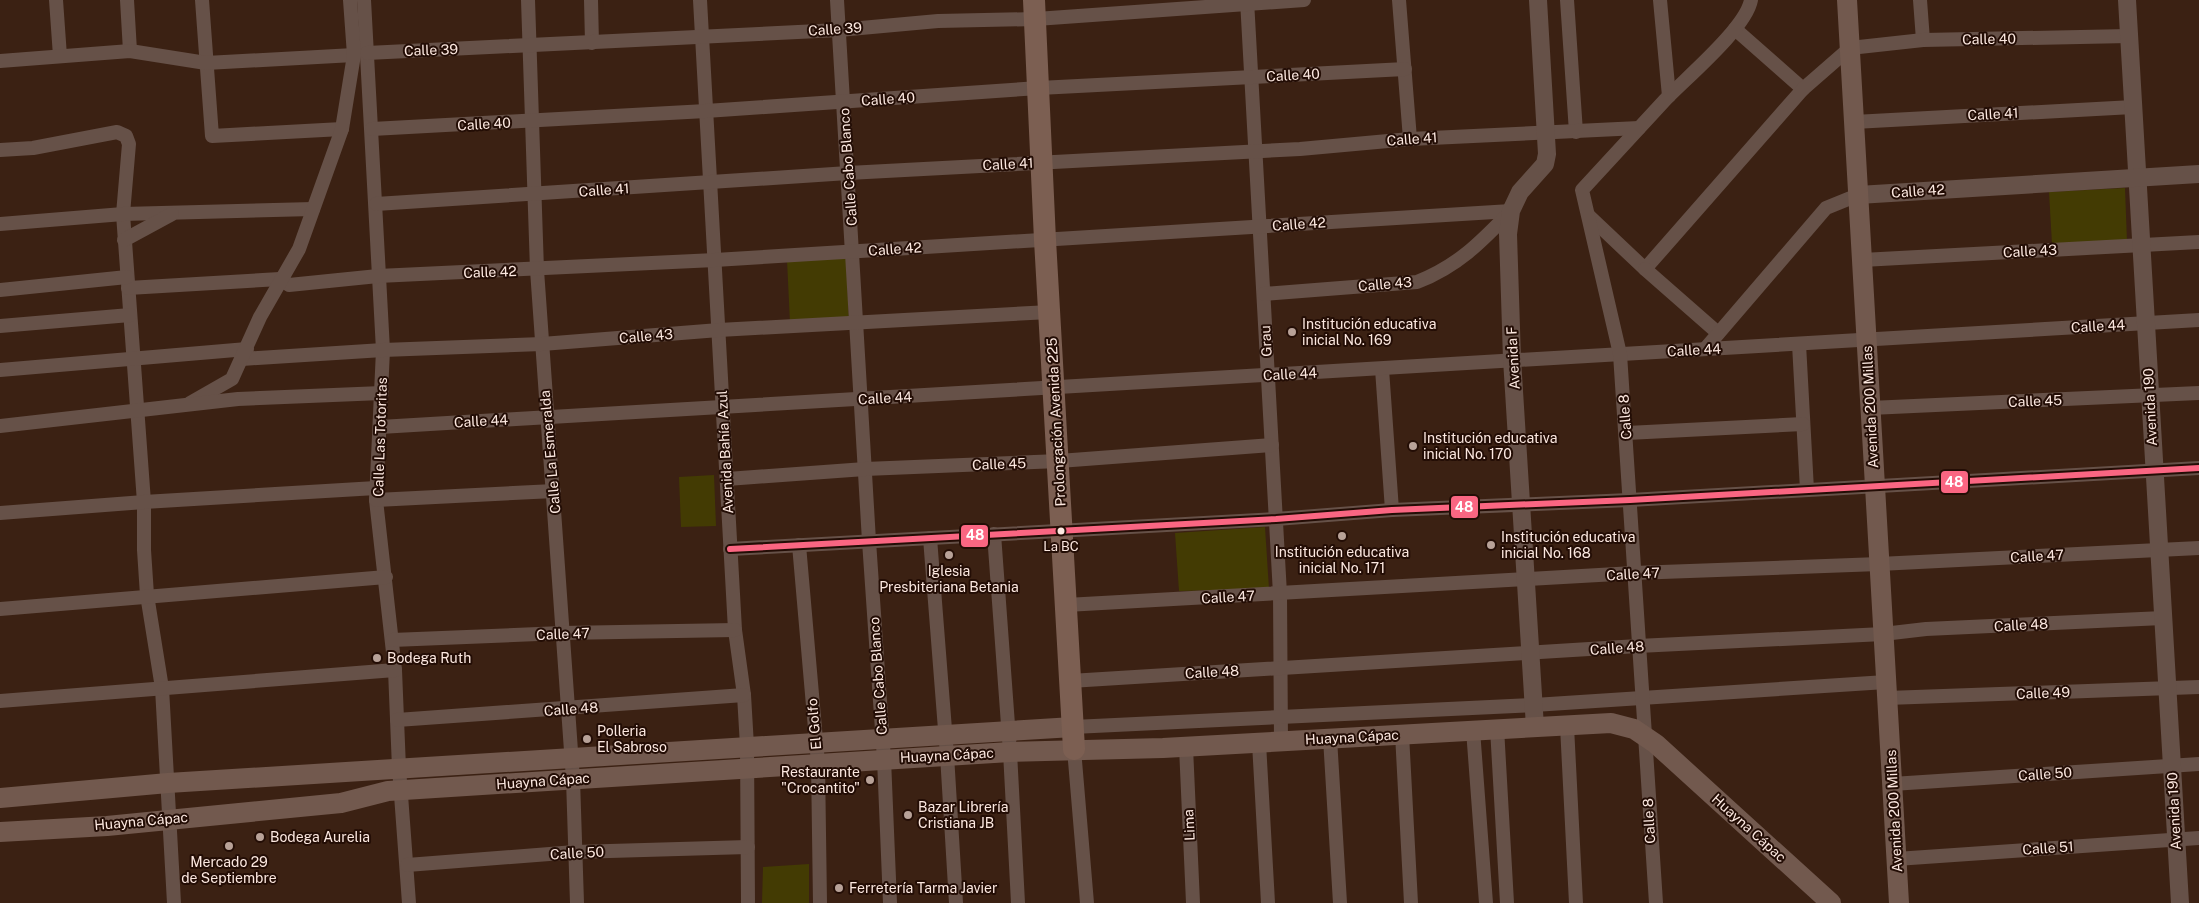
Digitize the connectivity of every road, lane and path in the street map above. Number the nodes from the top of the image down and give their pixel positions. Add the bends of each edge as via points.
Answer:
1 (56, 0) edge
2 (127, 0) edge
3 (202, 0) edge
4 (350, 0) edge
5 (364, 0) edge
6 (528, 0) edge
7 (591, 0) edge
8 (700, 0) edge
9 (837, 0) edge
10 (1304, 0) edge
11 (1399, 0) edge
12 (1538, 0) edge
13 (1567, 0) edge
14 (1660, 0) edge
15 (1751, 0) edge
16 (1847, 0) edge
17 (1920, 0) edge
18 (2127, 0) edge
19 (1248, 2) edge
20 (1035, 10) edge
21 (1735, 29) junction
22 (838, 30) junction
23 (2129, 36) junction
24 (702, 37) junction
25 (1923, 40) junction
26 (592, 43) junction
27 (529, 46) junction
28 (1850, 48) junction
29 (130, 51) junction
30 (360, 54) junction
31 (60, 56) junction
32 (0, 61) edge
33 (206, 63) junction
34 (1405, 69) junction
35 (1250, 78) junction
36 (1039, 88) junction
37 (1803, 89) junction
38 (1669, 96) junction
39 (844, 103) junction
40 (2133, 107) junction
41 (706, 111) junction
42 (531, 122) junction
43 (1854, 122) junction
44 (1639, 128) junction
45 (342, 129) junction
46 (372, 129) junction
47 (1576, 132) junction
48 (1545, 134) junction
49 (1410, 139) junction
50 (0, 150) edge
51 (1256, 151) junction
52 (1041, 162) junction
53 (848, 173) junction
54 (2199, 174) edge
55 (2137, 178) junction
56 (710, 183) junction
57 (534, 195) junction
58 (1858, 195) junction
59 (376, 204) junction
60 (313, 209) junction
61 (1511, 211) junction
62 (175, 212) junction
63 (123, 214) junction
64 (1589, 216) junction
65 (0, 224) edge
66 (1260, 226) junction
67 (124, 240) junction
68 (1045, 240) junction
69 (2199, 242) edge
70 (2141, 245) junction
71 (853, 252) junction
72 (715, 260) junction
73 (1862, 260) junction
74 (1645, 269) junction
75 (537, 270) junction
76 (378, 276) junction
77 (280, 280) junction
78 (127, 283) junction
79 (0, 290) edge
80 (1264, 294) junction
81 (1050, 312) junction
82 (130, 315) junction
83 (2199, 320) edge
84 (2145, 323) junction
85 (856, 324) junction
86 (0, 326) edge
87 (719, 330) junction
88 (1718, 334) junction
89 (1866, 340) junction
90 (542, 344) junction
91 (1799, 344) junction
92 (1705, 349) junction
93 (383, 350) junction
94 (244, 354) junction
95 (1620, 354) junction
96 (132, 357) junction
97 (1512, 359) junction
98 (1382, 369) junction
99 (0, 370) edge
100 (1268, 375) junction
101 (1055, 388) junction
102 (382, 393) junction
103 (2199, 393) edge
104 (2150, 396) junction
105 (861, 399) junction
106 (190, 404) junction
107 (722, 408) junction
108 (1870, 408) junction
109 (138, 411) junction
110 (547, 417) junction
111 (1803, 424) junction
112 (0, 426) edge
113 (380, 427) junction
114 (1627, 433) junction
115 (1272, 445) junction
116 (1059, 461) junction
117 (2199, 468) edge
118 (865, 469) junction
119 (2154, 471) junction
120 (726, 479) junction
121 (1875, 486) junction
122 (1807, 490) junction
123 (554, 491) junction
124 (376, 494) junction
125 (1630, 500) junction
126 (144, 502) junction
127 (1521, 505) junction
128 (1392, 510) junction
129 (0, 513) edge
130 (1276, 519) junction
131 (1062, 530) junction
132 (994, 534) junction
133 (930, 538) junction
134 (869, 541) junction
135 (799, 545) junction
136 (2199, 548) edge
137 (730, 549) junction
138 (2159, 550) junction
139 (1879, 564) junction
140 (1634, 573) junction
141 (386, 577) junction
142 (1526, 580) junction
143 (1280, 594) junction
144 (147, 595) junction
145 (1066, 605) junction
146 (0, 608) edge
147 (2163, 618) junction
148 (735, 630) junction
149 (562, 633) junction
150 (1883, 634) junction
151 (392, 640) junction
152 (1638, 646) junction
153 (1531, 654) junction
154 (1280, 668) junction
155 (395, 670) junction
156 (1070, 680) junction
157 (2199, 687) edge
158 (162, 688) junction
159 (2166, 689) junction
160 (1887, 690) junction
161 (744, 695) junction
162 (1641, 697) junction
163 (0, 701) edge
164 (1534, 705) junction
165 (569, 709) junction
166 (1281, 717) junction
167 (397, 720) junction
168 (1567, 726) junction
169 (1073, 727) junction
170 (1535, 727) junction
171 (1497, 728) junction
172 (1473, 730) junction
173 (1008, 731) junction
174 (1402, 734) junction
175 (945, 735) junction
176 (1643, 735) junction
177 (1330, 738) junction
178 (883, 739) junction
179 (1281, 742) junction
180 (816, 743) junction
181 (1259, 743) junction
182 (747, 746) junction
183 (1186, 746) junction
184 (1074, 749) junction
185 (1010, 752) junction
186 (947, 755) junction
187 (572, 757) junction
188 (884, 759) junction
189 (818, 763) junction
190 (2199, 764) edge
191 (2171, 766) junction
192 (399, 768) junction
193 (748, 769) junction
194 (574, 779) junction
195 (168, 783) junction
196 (1892, 784) junction
197 (401, 790) junction
198 (0, 798) edge
199 (170, 818) junction
200 (0, 832) edge
201 (2199, 838) edge
202 (2176, 840) junction
203 (748, 847) junction
204 (575, 852) junction
205 (1896, 859) junction
206 (407, 865) junction
207 (174, 903) edge
208 (409, 903) edge
209 (577, 903) edge
210 (748, 903) edge
211 (820, 903) edge
212 (890, 903) edge
213 (956, 903) edge
214 (1018, 903) edge
215 (1087, 903) edge
216 (1193, 903) edge
217 (1268, 903) edge
218 (1340, 903) edge
219 (1411, 903) edge
220 (1486, 903) edge
221 (1506, 903) edge
222 (1576, 903) edge
223 (1656, 903) edge
224 (1831, 903) edge
225 (1899, 903) edge
226 (2180, 903) edge

1 - 31 street
2 - 29 street
3 - 33 street
4 - 30 street
5 - 30 street, Calle Las Totoritas
6 - 27 street, Calle La Esmeralda
7 - 26 street
8 - 24 street, Avenida Bahía Azul
9 - 22 street, Calle Cabo Blanco
10 - 19 street, Calle 39
11 - 34 street
12 - 48 street, Avenida F
13 - 47 street
14 - 38 street
15 - 21 street, Calle 8 via 1750,7
16 - 28 main road, Avenida 200 Millas
17 - 25 street
18 - 23 street, Avenida 190
19 - 20 street, Calle 39
19 - 35 street, Grau
20 - 22 street, Calle 39
20 - 36 main road, Prolongación Avenida 225
21 - 37 street
21 - 38 street, Calle 8
22 - 24 street, Calle 39
22 - 39 street, Calle Cabo Blanco
23 - 25 street, Calle 40
23 - 40 street, Avenida 190
24 - 26 street, Calle 39
24 - 41 street, Avenida Bahía Azul
25 - 28 street, Calle 40
26 - 27 street, Calle 39
27 - 30 street, Calle 39
27 - 42 street, Calle La Esmeralda
28 - 37 street
28 - 43 main road, Avenida 200 Millas
29 - 31 street, Calle 39
29 - 33 street, Calle 39
30 - 33 street, Calle 39
30 - 45 street
30 - 46 street, Calle Las Totoritas
31 - 32 street, Calle 39
33 - 45 street via 212,136
34 - 35 street, Calle 40
34 - 49 street
35 - 36 street, Calle 40
35 - 51 street, Grau
36 - 39 street, Calle 40
36 - 52 main road, Prolongación Avenida 225
37 - 74 street
38 - 44 street, Calle 8
39 - 41 street, Calle 40
39 - 53 street, Calle Cabo Blanco
40 - 43 street, Calle 41
40 - 55 street, Avenida 190
41 - 42 street, Calle 40
41 - 56 street, Avenida Bahía Azul
42 - 46 street, Calle 40
42 - 57 street, Calle La Esmeralda
43 - 58 main road, Avenida 200 Millas
44 - 47 street, Calle 41
44 - 64 street, Calle 8 via 1582,190
45 - 60 street
46 - 59 street, Calle Las Totoritas
47 - 48 street, Calle 41
48 - 49 street, Calle 41
48 - 61 street, Avenida F via 1545,164 1520,192
49 - 51 street, Calle 41
50 - 63 street via 33,148 117,132 126,136 129,144
51 - 52 street, Calle 41 via 1092,162
51 - 66 street, Grau
52 - 53 street, Calle 41
52 - 68 main road, Prolongación Avenida 225
53 - 56 street, Calle 41
53 - 71 street, Calle Cabo Blanco
54 - 55 street, Calle 42
55 - 58 street, Calle 42
55 - 70 street, Avenida 190
56 - 57 street, Calle 41
56 - 72 street, Avenida Bahía Azul
57 - 59 street, Calle 41
57 - 75 street, Calle La Esmeralda
58 - 73 main road, Avenida 200 Millas
58 - 88 street, Calle 42 via 1826,208
59 - 76 street, Calle Las Totoritas
60 - 62 street
60 - 77 street via 299,248
61 - 66 street, Calle 42
61 - 80 street, Calle 43 via 1456,263 1416,282
61 - 97 street, Avenida F via 1508,234
62 - 63 street
62 - 67 street
63 - 65 street
63 - 67 street
64 - 74 street
64 - 95 street, Calle 8
66 - 68 street, Calle 42
66 - 80 street, Grau
67 - 78 street
68 - 71 street, Calle 42
68 - 81 main road, Prolongación Avenida 225
69 - 70 street, Calle 43
70 - 73 street, Calle 43
70 - 84 street, Avenida 190
71 - 72 street, Calle 42
71 - 85 street, Calle Cabo Blanco
72 - 75 street, Calle 42
72 - 87 street, Avenida Bahía Azul
73 - 89 main road, Avenida 200 Millas
74 - 88 street
75 - 76 street, Calle 42
75 - 90 street, Calle La Esmeralda
76 - 77 street, Calle 42 via 289,285
76 - 93 street, Calle Las Totoritas
77 - 78 street, Calle 42
77 - 94 street
78 - 79 street, Calle 42
78 - 82 street
80 - 100 street, Grau
81 - 85 street, Calle 43
81 - 101 main road, Prolongación Avenida 225
82 - 86 street
82 - 96 street
83 - 84 street, Calle 44
84 - 89 street, Calle 44
84 - 104 street, Avenida 190
85 - 87 street, Calle 43
85 - 105 street, Calle Cabo Blanco
87 - 90 street, Calle 43
87 - 107 street, Avenida Bahía Azul
88 - 92 street, Calle 42
89 - 91 street, Calle 44
89 - 108 main road, Avenida 200 Millas
90 - 93 street, Calle 43
90 - 110 street, Calle La Esmeralda
91 - 92 street, Calle 44
91 - 111 street
92 - 95 street, Calle 44
93 - 94 street, Calle 43
93 - 102 street, Calle Las Totoritas
94 - 96 street, Calle 43
94 - 106 street via 232,378
95 - 97 street, Calle 44
95 - 114 street, Calle 8
96 - 99 street, Calle 43
96 - 109 street
97 - 98 street, Calle 44
97 - 127 street, Avenida F
98 - 100 street, Calle 44
98 - 128 street
100 - 101 street, Calle 44
100 - 115 street, Grau
101 - 105 street, Calle 44
101 - 116 main road, Prolongación Avenida 225
102 - 106 street
102 - 113 street, Calle Las Totoritas
103 - 104 street, Calle 45
104 - 108 street, Calle 45
104 - 119 street, Avenida 190
105 - 107 street, Calle 44
105 - 118 street, Calle Cabo Blanco
106 - 109 street
107 - 110 street, Calle 44
107 - 120 street, Avenida Bahía Azul
108 - 121 main road, Avenida 200 Millas
109 - 112 street
109 - 126 street
110 - 113 street, Calle 44
110 - 123 street, Calle La Esmeralda
111 - 114 street
111 - 122 street
113 - 124 street, Calle Las Totoritas
114 - 125 street, Calle 8
115 - 116 street, Calle 45
115 - 130 street, Grau
116 - 118 street, Calle 45
116 - 131 main road, Prolongación Avenida 225
117 - 119 street
118 - 120 street, Calle 45
118 - 134 street, Calle Cabo Blanco
119 - 121 street
119 - 138 street, Avenida 190
120 - 137 street, Avenida Bahía Azul
121 - 122 street
121 - 139 main road, Avenida 200 Millas
122 - 125 street
123 - 124 street
123 - 149 street, Calle La Esmeralda
124 - 126 street
124 - 141 street, Calle Las Totoritas
125 - 127 street
125 - 140 street, Calle 8
126 - 129 street
126 - 144 street
127 - 128 street
127 - 142 street, Avenida F
128 - 130 street
130 - 131 street
130 - 143 street, Grau
131 - 132 street
131 - 145 main road, Prolongación Avenida 225
132 - 133 street
132 - 173 street
133 - 134 street
133 - 175 street
134 - 135 street
134 - 178 street, Calle Cabo Blanco
135 - 137 street
135 - 180 street, El Golfo
136 - 138 street, Calle 47
137 - 148 street, Avenida Bahía Azul
138 - 139 street, Calle 47
138 - 147 street, Avenida 190
139 - 140 street, Calle 47
139 - 150 main road, Avenida 200 Millas
140 - 142 street, Calle 47
140 - 152 street, Calle 8
141 - 144 street
141 - 151 street, Calle Las Totoritas
142 - 143 street, Calle 47
142 - 153 street, Avenida F
143 - 145 street, Calle 47
143 - 154 street, Grau
144 - 146 street
144 - 158 street
145 - 156 main road, Prolongación Avenida 225
147 - 150 street, Calle 48 via 1926,629
147 - 159 street, Avenida 190
148 - 149 street, Calle 47
148 - 161 street, Avenida Bahía Azul
149 - 151 street, Calle 47
149 - 165 street, Calle La Esmeralda
150 - 152 street, Calle 48
150 - 160 main road, Avenida 200 Millas
151 - 155 street, Calle Las Totoritas
152 - 153 street, Calle 48
152 - 162 street, Calle 8
153 - 154 street, Calle 48
153 - 164 street, Avenida F
154 - 156 street, Calle 48
154 - 166 street, Grau
155 - 158 street
155 - 167 street, Calle Las Totoritas
156 - 169 main road, Prolongación Avenida 225
157 - 159 street, Calle 49
158 - 163 street
158 - 195 street
159 - 160 street, Calle 49
159 - 191 street, Avenida 190
160 - 162 street, Calle 49
160 - 196 main road, Avenida 200 Millas
161 - 165 street, Calle 48
161 - 182 street, Avenida Bahía Azul
162 - 164 street, Huayna Cápac
162 - 176 street, Calle 8
164 - 166 street, Huayna Cápac
164 - 170 street, Avenida F
165 - 167 street, Calle 48
165 - 187 street, Calle La Esmeralda
166 - 169 street, Huayna Cápac
166 - 179 street, Grau
167 - 192 street, Calle Las Totoritas
168 - 170 main road, Huayna Cápac
168 - 176 main road, Huayna Cápac via 1611,723
168 - 222 street
169 - 173 main road, Huayna Cápac
169 - 184 main road, Prolongación Avenida 225
170 - 171 main road, Huayna Cápac
171 - 172 main road, Huayna Cápac
171 - 221 street
172 - 174 main road, Huayna Cápac
172 - 220 street
173 - 175 main road, Huayna Cápac
173 - 185 street
174 - 177 main road, Huayna Cápac
174 - 219 street
175 - 178 main road, Huayna Cápac
175 - 186 street
176 - 223 street, Calle 8
176 - 224 main road, Huayna Cápac
177 - 179 main road, Huayna Cápac
177 - 218 street
178 - 180 main road, Huayna Cápac
178 - 188 street, Calle Cabo Blanco
179 - 181 main road, Huayna Cápac
180 - 182 main road, Huayna Cápac
180 - 189 street, El Golfo
181 - 183 main road, Huayna Cápac
181 - 217 street
182 - 187 main road, Huayna Cápac
182 - 193 street, Avenida Bahía Azul
183 - 184 main road, Huayna Cápac
183 - 216 street, Lima
184 - 185 main road, Huayna Cápac
184 - 215 street, Prolongación Avenida 225
185 - 186 main road, Huayna Cápac
185 - 214 street
186 - 188 main road, Huayna Cápac
186 - 213 street
187 - 192 main road, Huayna Cápac
187 - 194 street, Calle La Esmeralda
188 - 189 main road, Huayna Cápac
188 - 212 street, Calle Cabo Blanco
189 - 193 main road, Huayna Cápac
189 - 211 street, El Golfo
190 - 191 street, Calle 50
191 - 196 street, Calle 50
191 - 202 street, Avenida 190
192 - 195 main road, Huayna Cápac
192 - 197 street, Calle Las Totoritas
193 - 194 main road, Huayna Cápac
193 - 203 street, Avenida Bahía Azul
194 - 197 main road, Huayna Cápac
194 - 204 street, Calle La Esmeralda
195 - 198 main road, Huayna Cápac
195 - 199 street
196 - 205 main road, Avenida 200 Millas
197 - 199 main road, Huayna Cápac via 341,803
197 - 206 street, Calle Las Totoritas
199 - 200 main road, Huayna Cápac via 107,826
199 - 207 street
201 - 202 street, Calle 51
202 - 205 street, Calle 51
202 - 226 street, Avenida 190
203 - 204 street, Calle 50
203 - 210 street, Avenida Bahía Azul
204 - 206 street, Calle 50
204 - 209 street, Calle La Esmeralda
205 - 225 main road, Avenida 200 Millas
206 - 208 street, Calle Las Totoritas

